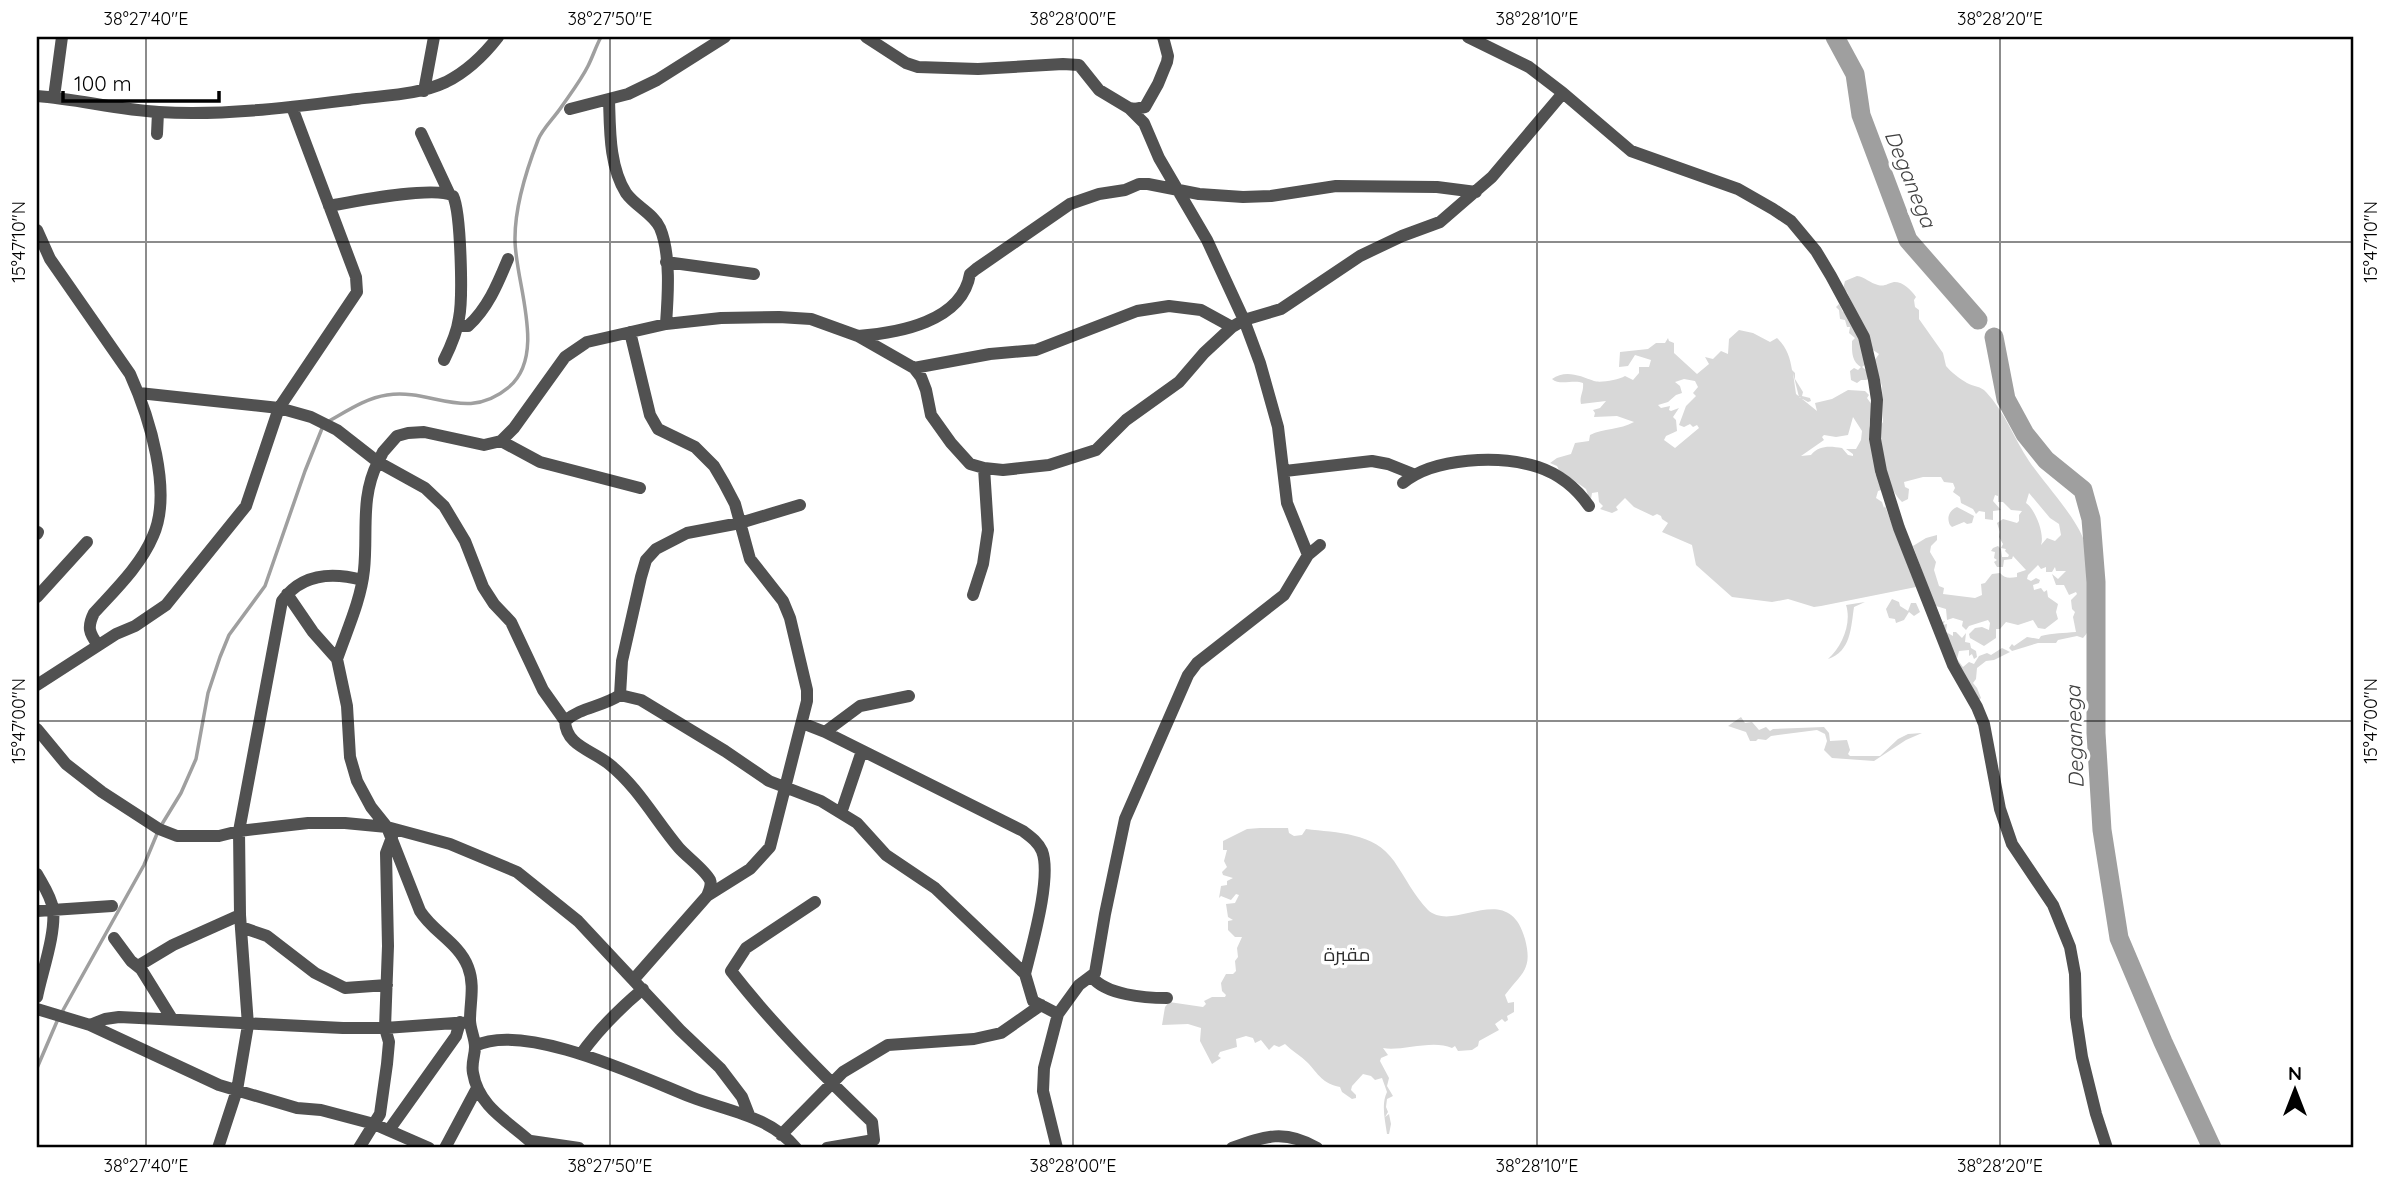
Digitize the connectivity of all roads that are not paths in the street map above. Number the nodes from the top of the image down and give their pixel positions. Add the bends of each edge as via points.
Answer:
1 (62, 37) edge
2 (434, 37) edge
3 (498, 37) edge
4 (725, 37) edge
5 (866, 37) edge
6 (1163, 37) edge
7 (1468, 37) edge
8 (424, 91) junction
9 (1563, 93) junction
10 (37, 96) edge
11 (54, 97) junction
12 (609, 99) junction
13 (1149, 102) junction
14 (292, 107) junction
15 (1129, 108) junction
16 (570, 109) dead end
17 (158, 112) junction
18 (1145, 127) junction
19 (421, 133) dead end
20 (157, 134) dead end
21 (1178, 189) junction
22 (1476, 192) junction
23 (449, 193) junction
24 (329, 206) junction
25 (37, 230) edge
26 (508, 258) dead end
27 (666, 262) junction
28 (754, 274) dead end
29 (1244, 320) junction
30 (666, 324) junction
31 (458, 326) junction
32 (1232, 327) junction
33 (629, 332) junction
34 (858, 336) junction
35 (444, 360) dead end
36 (914, 368) junction
37 (139, 393) junction
38 (279, 408) junction
39 (501, 441) junction
40 (378, 462) junction
41 (984, 468) junction
42 (1285, 471) junction
43 (1413, 474) junction
44 (1402, 483) dead end
45 (640, 488) dead end
46 (800, 505) dead end
47 (1589, 506) dead end
48 (740, 523) junction
49 (87, 542) dead end
50 (1320, 545) dead end
51 (1308, 555) junction
52 (362, 580) junction
53 (287, 594) junction
54 (973, 596) dead end
55 (37, 597) edge
56 (98, 645) junction
57 (337, 659) junction
58 (37, 685) edge
59 (620, 695) junction
60 (909, 696) dead end
61 (565, 721) junction
62 (802, 723) junction
63 (37, 729) edge
64 (825, 732) junction
65 (862, 751) junction
66 (784, 787) junction
67 (841, 813) junction
68 (239, 831) junction
69 (389, 832) junction
70 (37, 874) edge
71 (707, 896) junction
72 (815, 902) dead end
73 (112, 906) dead end
74 (37, 911) edge
75 (53, 911) junction
76 (241, 921) junction
77 (114, 938) dead end
78 (138, 966) junction
79 (1025, 974) junction
80 (1092, 977) junction
81 (639, 984) junction
82 (387, 985) junction
83 (37, 997) edge
84 (1167, 998) dead end
85 (1041, 1005) junction
86 (37, 1009) edge
87 (1058, 1014) junction
88 (172, 1019) junction
89 (465, 1022) junction
90 (90, 1025) junction
91 (248, 1025) junction
92 (385, 1028) junction
93 (475, 1046) junction
94 (581, 1054) junction
95 (831, 1083) junction
96 (477, 1088) junction
97 (237, 1090) junction
98 (749, 1115) junction
99 (374, 1124) junction
100 (389, 1130) junction
101 (781, 1135) junction
102 (534, 1145) edge
103 (218, 1148) edge
104 (359, 1148) edge
105 (429, 1148) edge
106 (445, 1148) edge
107 (579, 1148) edge
108 (796, 1148) edge
109 (827, 1148) edge
110 (1057, 1148) edge
111 (1232, 1148) edge
112 (1317, 1148) edge
113 (2106, 1148) edge

1 - 11 street
2 - 8 street
3 - 8 street via 465,70
4 - 12 street via 657,80
5 - 15 street via 918,67 1079,65 1099,90
6 - 13 street via 1167,62
7 - 9 street via 1529,67
8 - 14 street
9 - 22 street
9 - 113 street via 1631,151 1738,189 1791,221 1816,251 1864,337 1876,390 1875,439 1899,528 1953,665 1984,723 2000,809 2012,844 2053,905 2070,947 2082,1057
10 - 11 street
11 - 17 street
12 - 16 street
12 - 27 street via 618,173 626,192 660,229
13 - 15 street
13 - 18 street
14 - 17 street
14 - 24 street
15 - 18 street
17 - 20 street
18 - 21 street
19 - 23 street
21 - 22 street via 1243,197 1336,186
21 - 29 street
21 - 34 street via 1139,184 1070,204 970,274 950,308 916,325
22 - 29 street via 1440,222 1360,256 1281,309
23 - 24 street via 384,196
23 - 31 street via 457,212
24 - 38 street via 356,277 357,292
25 - 37 street via 50,258
26 - 31 street via 495,291 475,320
27 - 28 street
27 - 30 street
29 - 32 street
29 - 42 street via 1273,404
30 - 33 street
30 - 34 street via 779,317 811,319
31 - 35 street
32 - 36 street via 1201,310 1169,306 1137,311 1036,350
32 - 41 street via 1179,382 1126,420 1096,450 1049,465
33 - 39 street via 587,342 565,357
33 - 48 street via 650,415 658,429 695,447 714,466
34 - 36 street
36 - 41 street via 926,390 931,415 944,434 970,464
37 - 38 street
37 - 56 street via 153,442 160,513 142,557 89,623 89,633
38 - 40 street via 337,430
38 - 56 street via 246,506 166,605
39 - 40 street via 484,445 408,433 397,436
39 - 45 street via 540,462
40 - 52 street via 367,493
40 - 61 street via 425,488 444,506 465,541 483,587 511,622 543,690
41 - 54 street via 988,530
42 - 43 street via 1372,461
42 - 51 street via 1287,503
43 - 44 street
43 - 47 street via 1467,462 1522,463 1557,477 1578,491
46 - 48 street
48 - 59 street via 687,533 656,549 646,560 622,662
48 - 62 street via 750,559 783,601 790,618 807,690
49 - 55 street
50 - 51 street
51 - 80 street via 1284,595 1188,675 1125,819
52 - 53 street via 326,575 303,582
52 - 57 street
53 - 57 street
53 - 68 street via 277,622
56 - 58 street
57 - 69 street via 353,769
59 - 61 street via 583,708
59 - 66 street via 651,706
60 - 64 street via 860,706
61 - 71 street via 569,739 610,764 710,880
62 - 64 street
62 - 66 street
63 - 68 street via 66,764 159,829 177,836
64 - 65 street
65 - 67 street
65 - 79 street via 1034,839 1044,860 1042,898
66 - 67 street
66 - 71 street via 770,847 751,869
67 - 79 street via 857,823 886,855 935,888
68 - 69 street via 345,823
68 - 76 street
69 - 81 street via 450,844 517,872 578,921
69 - 82 street
69 - 89 street via 420,911 466,963 472,987
70 - 75 street
71 - 81 street
72 - 95 street via 746,948 731,971
73 - 75 street
74 - 75 street
75 - 83 street
76 - 78 street via 173,945
76 - 82 street via 315,973 345,988
76 - 91 street
77 - 78 street
78 - 88 street
79 - 85 street via 1033,1001
80 - 84 street via 1108,990
80 - 87 street via 1079,985
81 - 94 street
81 - 98 street via 720,1068
82 - 92 street
85 - 87 street
85 - 95 street via 1001,1033 888,1045
86 - 90 street
87 - 110 street via 1043,1091
88 - 90 street via 119,1017
88 - 91 street
89 - 92 street
89 - 93 street
89 - 100 street
90 - 97 street
91 - 92 street
91 - 97 street
92 - 99 street via 389,1042 383,1095
93 - 94 street via 499,1039
93 - 96 street via 472,1058
94 - 98 street
95 - 101 street
95 - 109 street via 872,1122 874,1140
96 - 102 street via 495,1114
96 - 106 street
97 - 99 street
97 - 103 street
98 - 101 street
99 - 100 street
99 - 104 street
100 - 105 street
101 - 108 street
102 - 107 street
111 - 112 street via 1282,1135

